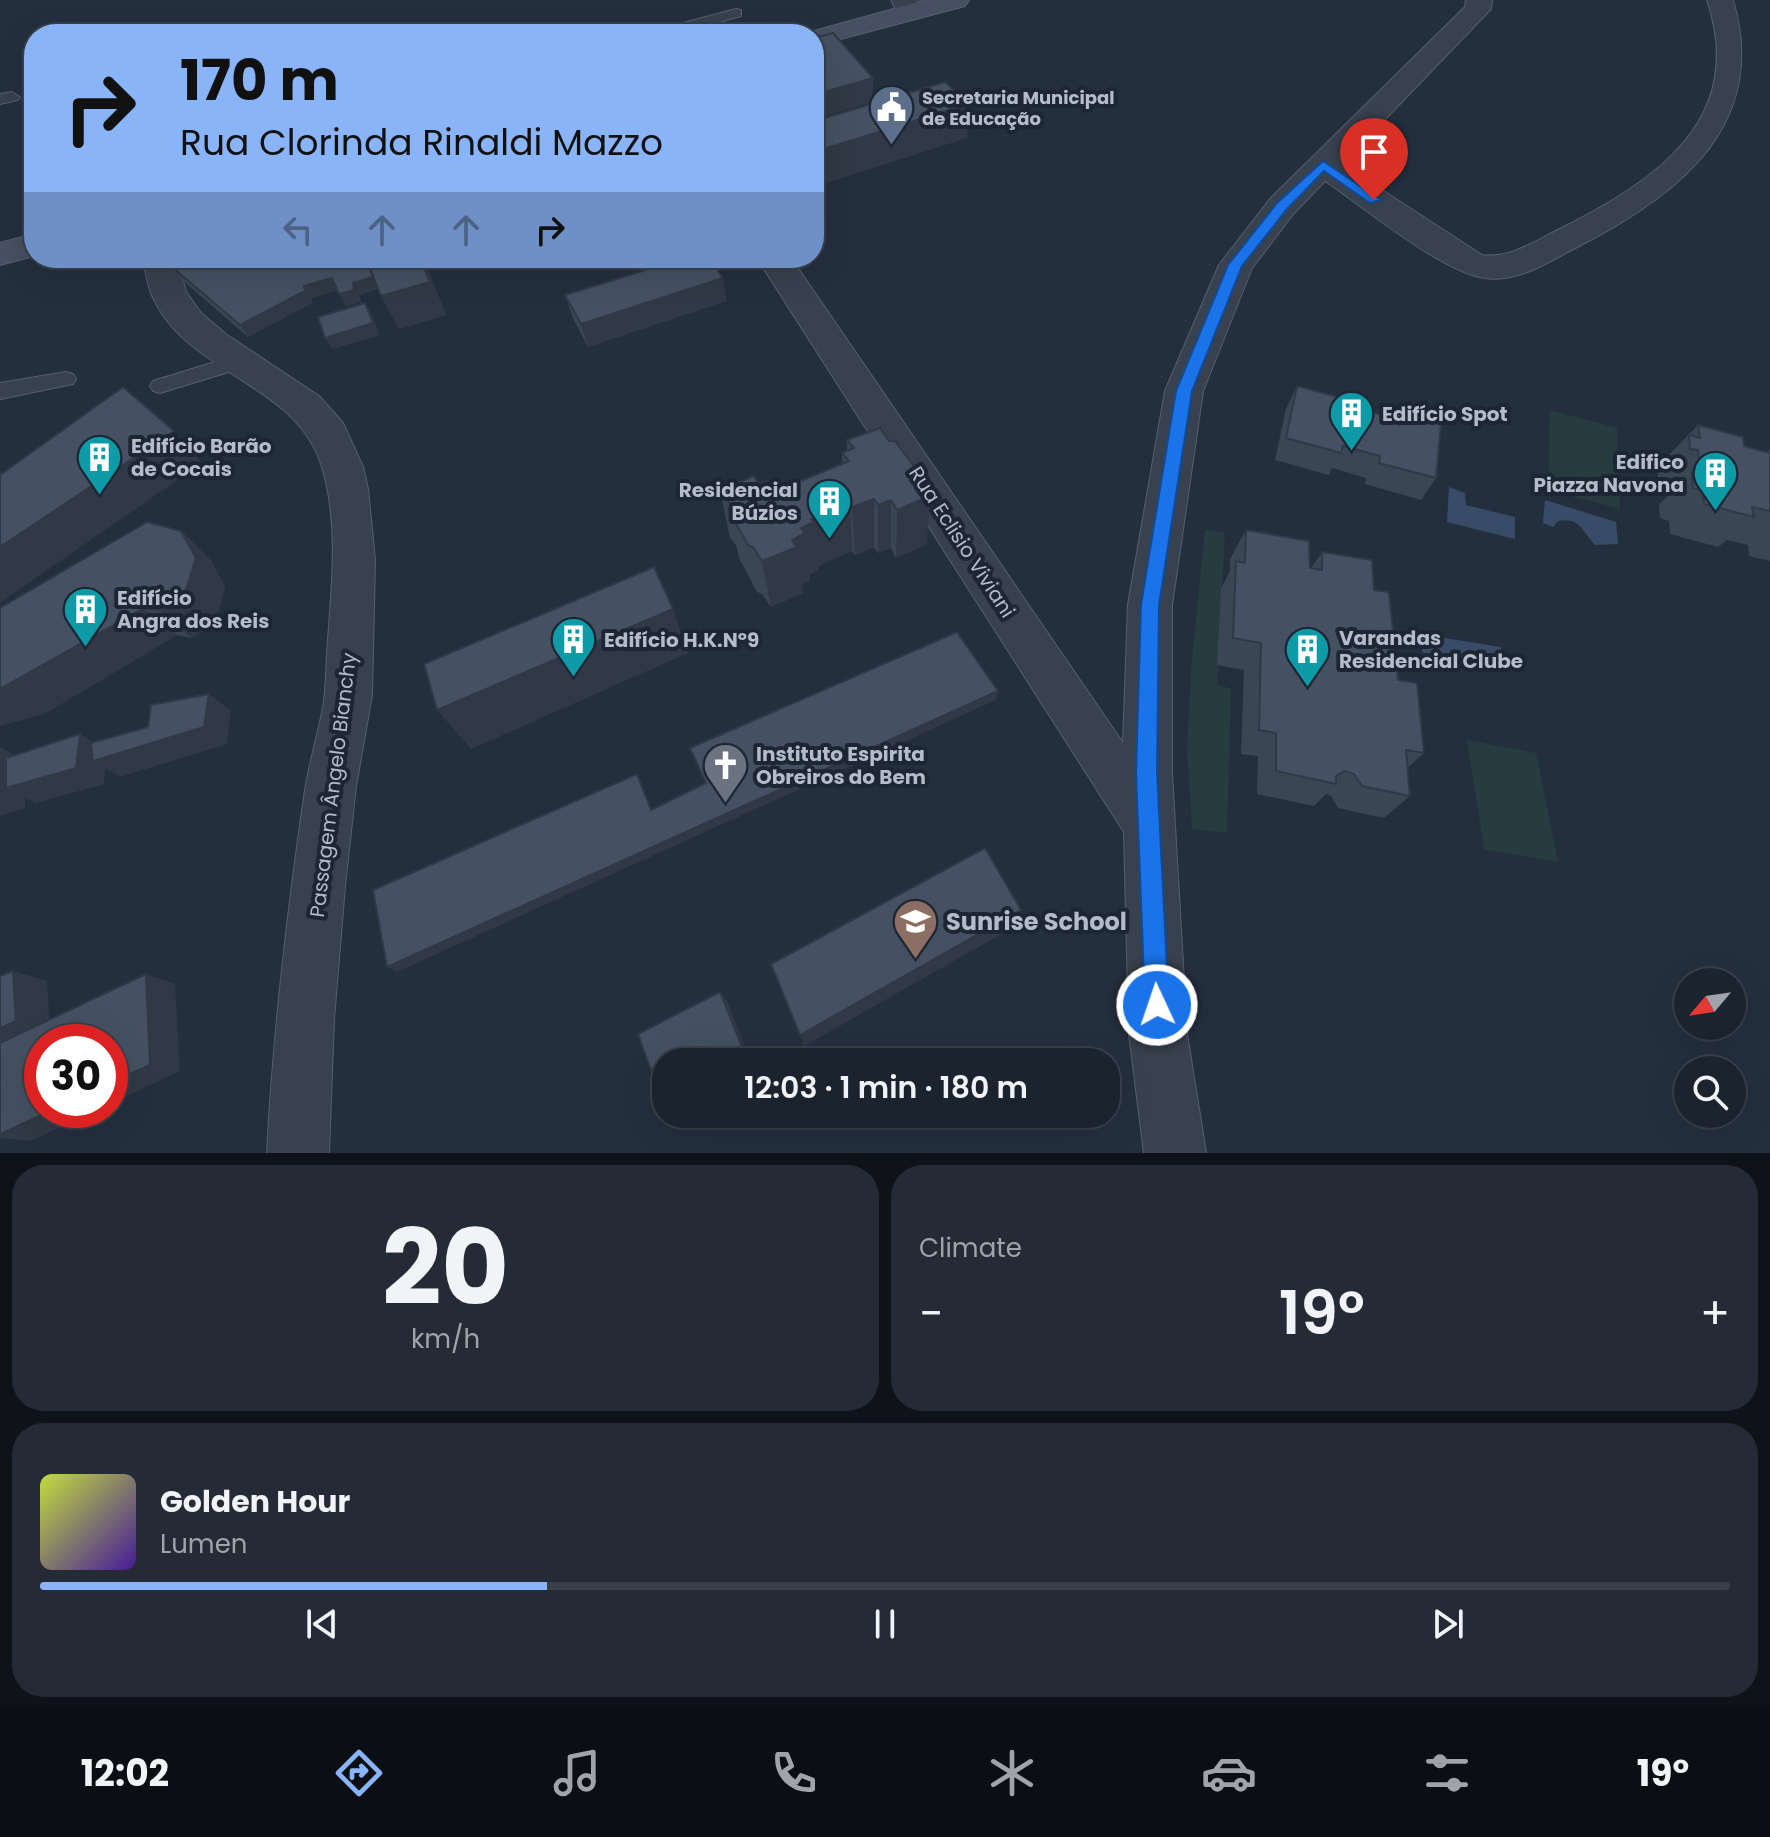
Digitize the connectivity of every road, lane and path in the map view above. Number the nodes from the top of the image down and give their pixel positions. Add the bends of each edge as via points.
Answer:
1 (956, 0) edge
2 (1479, 0) edge
3 (1720, 0) edge
4 (907, 6) edge
5 (736, 13) dead end
6 (695, 24) edge
7 (824, 35) edge
8 (1323, 165) junction
9 (24, 248) edge
10 (0, 254) edge
11 (161, 268) edge
12 (781, 268) edge
13 (241, 361) junction
14 (66, 379) dead end
15 (160, 386) dead end
16 (0, 391) edge
17 (1150, 826) junction
18 (298, 1153) edge
19 (1175, 1153) edge

1 - 4 main road
2 - 8 street via 1478,9 1452,37
3 - 8 street via 1734,45 1721,115 1708,139 1658,188 1520,263 1499,269 1466,262
4 - 7 main road
5 - 6 lane
8 - 17 street via 1282,206 1236,265 1184,391 1150,605
9 - 10 main road
11 - 13 street, Passagem Ângelo Bianchy via 174,308 205,338
12 - 17 street, Rua Eclisio Viviani
13 - 15 lane
13 - 18 street, Passagem Ângelo Bianchy via 322,420 343,465 351,535 347,705 329,793
14 - 16 lane
17 - 19 street via 1158,1034

